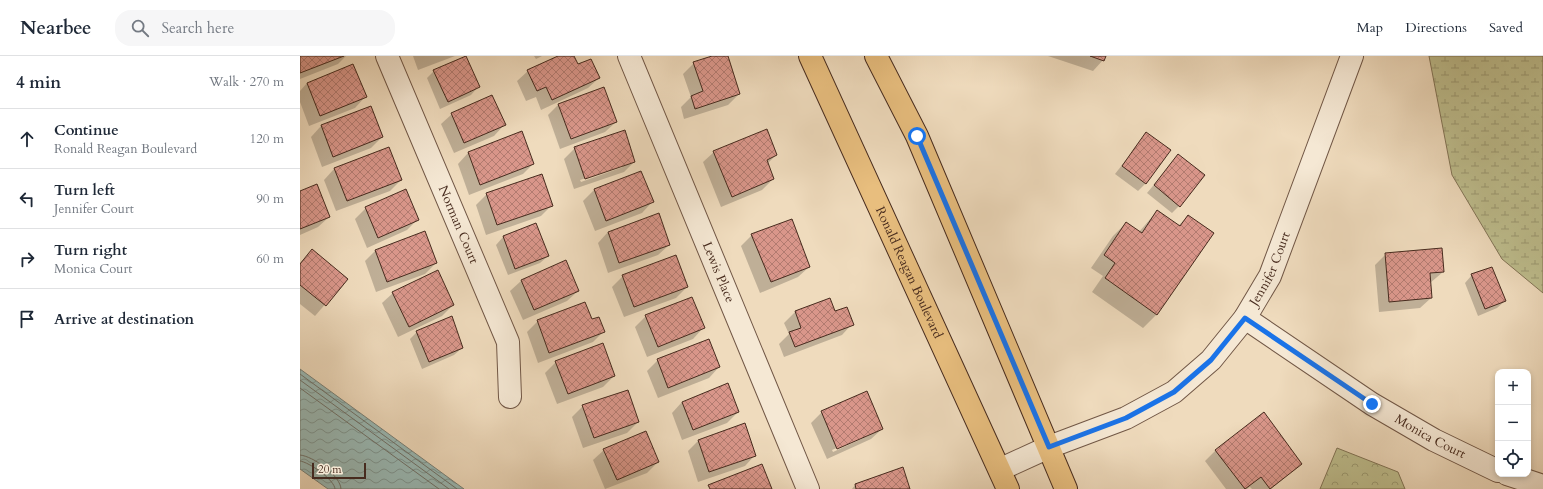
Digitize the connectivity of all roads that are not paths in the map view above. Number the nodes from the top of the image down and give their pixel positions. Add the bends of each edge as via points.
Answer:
1 (387, 56) edge
2 (629, 56) edge
3 (810, 56) edge
4 (876, 56) edge
5 (1352, 56) edge
6 (1245, 318) junction
7 (510, 397) dead end
8 (1049, 447) junction
9 (1001, 469) junction
10 (1495, 470) edge
11 (1516, 477) edge
12 (1543, 486) edge
13 (808, 489) edge
14 (1008, 489) edge
15 (1066, 489) edge

1 - 7 street, Norman Court via 508,342
2 - 13 street, Lewis Place
3 - 9 main road, Ronald Reagan Boulevard
4 - 8 main road via 917,136
5 - 6 street, Jennifer Court via 1270,276
6 - 8 street, Jennifer Court via 1211,360 1174,392 1126,418
6 - 10 street, Monica Court via 1372,404 1434,440
8 - 9 street, Jennifer Court
8 - 15 main road
9 - 14 main road, Ronald Reagan Boulevard
11 - 12 street

